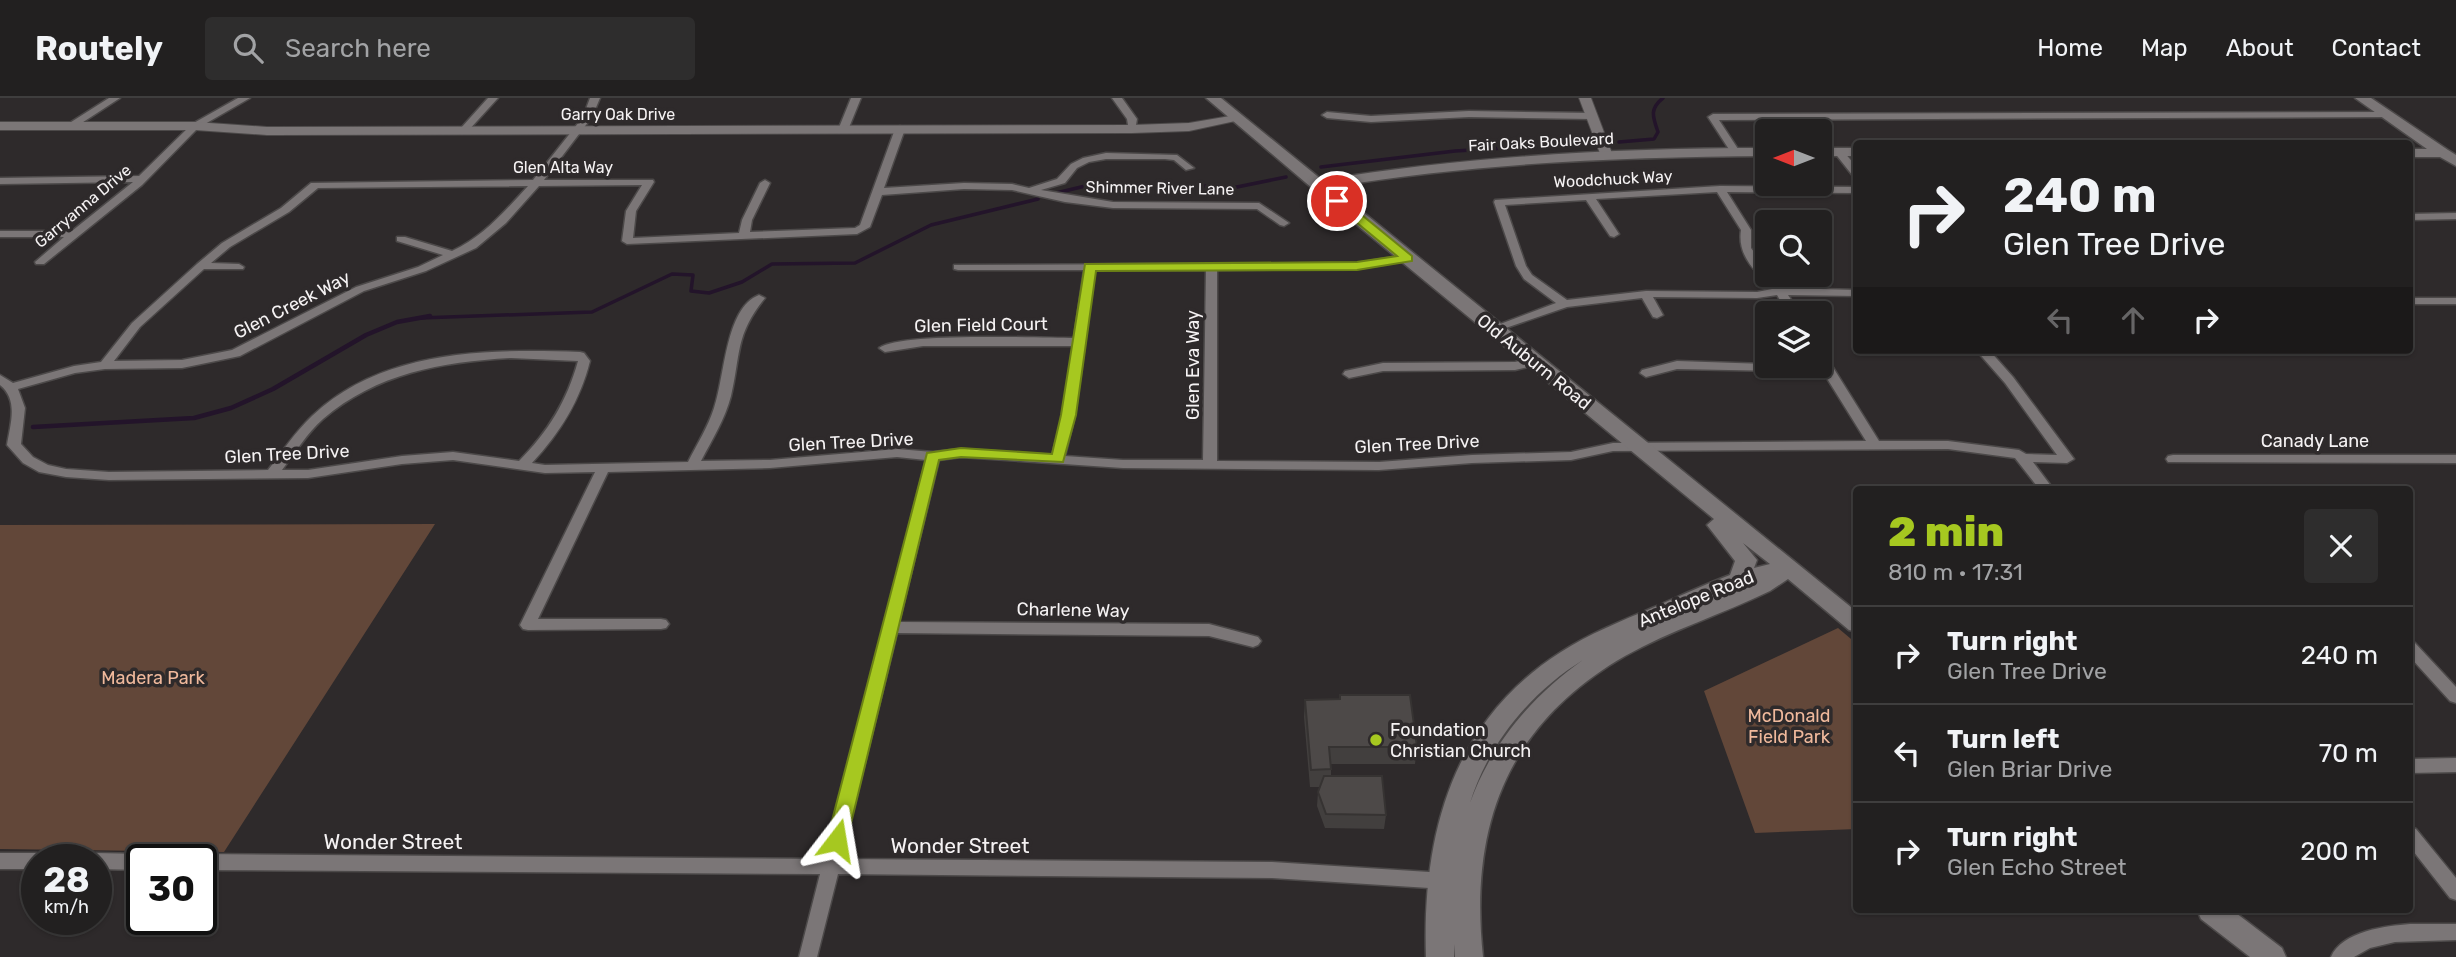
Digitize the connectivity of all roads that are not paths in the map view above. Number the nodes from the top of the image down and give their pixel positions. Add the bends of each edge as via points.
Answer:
1 (115, 98) edge
2 (245, 98) edge
3 (493, 98) edge
4 (595, 98) edge
5 (856, 98) edge
6 (1117, 98) edge
7 (1213, 98) edge
8 (1585, 98) edge
9 (2362, 98) edge
10 (1327, 115) dead end
11 (2387, 115) junction
12 (1591, 116) junction
13 (1236, 118) junction
14 (0, 126) edge
15 (71, 126) junction
16 (195, 126) junction
17 (900, 129) junction
18 (1132, 129) junction
19 (464, 130) junction
20 (576, 130) junction
21 (843, 130) junction
22 (1735, 152) junction
23 (1755, 152) edge
24 (1832, 152) edge
25 (1839, 152) junction
26 (1853, 152) edge
27 (2413, 153) edge
28 (2449, 153) edge
29 (1608, 156) junction
30 (2456, 162) edge
31 (1189, 168) dead end
32 (1853, 169) edge
33 (142, 179) junction
34 (0, 181) edge
35 (536, 183) junction
36 (765, 183) dead end
37 (1317, 185) junction
38 (1720, 189) junction
39 (1031, 190) junction
40 (1853, 190) edge
41 (877, 192) junction
42 (1589, 196) junction
43 (2413, 216) edge
44 (2456, 216) edge
45 (1284, 223) dead end
46 (0, 234) edge
47 (76, 234) junction
48 (1614, 234) dead end
49 (744, 236) junction
50 (401, 239) dead end
51 (453, 255) junction
52 (1408, 258) junction
53 (40, 262) dead end
54 (201, 266) junction
55 (1212, 266) junction
56 (239, 267) dead end
57 (958, 267) dead end
58 (1090, 267) junction
59 (1780, 291) junction
60 (1853, 293) edge
61 (1646, 294) junction
62 (759, 298) dead end
63 (1786, 301) edge
64 (2413, 301) edge
65 (2456, 301) edge
66 (1565, 304) junction
67 (1657, 315) dead end
68 (1493, 329) junction
69 (1079, 342) junction
70 (885, 348) dead end
71 (1986, 354) edge
72 (1533, 362) junction
73 (105, 365) junction
74 (1755, 367) edge
75 (1646, 373) dead end
76 (1349, 374) dead end
77 (1832, 375) edge
78 (0, 379) edge
79 (13, 387) junction
80 (14, 445) junction
81 (1876, 447) junction
82 (1639, 448) junction
83 (0, 450) edge
84 (933, 456) junction
85 (2024, 458) junction
86 (1058, 459) junction
87 (2173, 459) dead end
88 (2456, 459) edge
89 (693, 464) junction
90 (1210, 465) junction
91 (522, 467) junction
92 (603, 469) junction
93 (271, 475) junction
94 (2044, 486) edge
95 (1688, 488) junction
96 (1788, 569) junction
97 (1740, 578) junction
98 (1853, 621) edge
99 (662, 624) dead end
100 (890, 627) junction
101 (1253, 641) dead end
102 (2413, 650) edge
103 (2456, 697) edge
104 (2456, 765) edge
105 (2413, 766) edge
106 (2413, 838) edge
107 (0, 860) edge
108 (21, 861) edge
109 (217, 862) edge
110 (830, 867) junction
111 (1438, 880) junction
112 (1467, 883) junction
113 (2456, 892) edge
114 (2215, 913) edge
115 (2456, 932) edge
116 (807, 957) edge
117 (1440, 957) edge
118 (1469, 957) edge
119 (2272, 957) edge
120 (2340, 957) edge

1 - 15 street
2 - 16 street, Garryanna Drive
3 - 19 street
4 - 20 street, Glen Creek Way
5 - 21 street
6 - 18 street via 1132,119
7 - 13 main road, Old Auburn Road
8 - 12 street
9 - 11 main road
10 - 12 street via 1371,119 1469,114
11 - 22 street via 1713,117
11 - 28 main road
12 - 29 street
13 - 18 street, Garry Oak Drive via 1189,127
13 - 37 main road, Old Auburn Road
14 - 15 street, Garry Oak Drive
15 - 16 street, Garry Oak Drive
16 - 19 street, Garry Oak Drive via 259,131
16 - 33 street, Garryanna Drive
17 - 18 street, Garry Oak Drive
17 - 21 street, Garry Oak Drive
17 - 41 street
19 - 20 street, Garry Oak Drive
20 - 21 street, Garry Oak Drive
20 - 35 street, Glen Creek Way
22 - 23 main road, Fair Oaks Boulevard
22 - 29 main road, Fair Oaks Boulevard
24 - 25 main road
25 - 26 main road
25 - 32 street
27 - 28 main road
28 - 30 main road
29 - 37 main road, Fair Oaks Boulevard via 1447,164
31 - 39 street via 1177,158 1164,156 1105,156 1074,166 1061,181
33 - 34 street
33 - 47 street, Garryanna Drive
35 - 49 street, Glen Alta Way via 649,182 631,211 627,241
35 - 51 street, Glen Creek Way via 490,232
35 - 54 street, Glen Alta Way via 315,184 285,211
36 - 49 street
37 - 52 main road, Old Auburn Road
38 - 40 street, Woodchuck Way
38 - 42 street, Woodchuck Way
38 - 59 street via 1746,230 1743,240 1749,256
39 - 41 street via 964,186
39 - 45 street, Shimmer River Lane via 1113,205 1259,206
41 - 49 street, Glen Alta Way via 865,227 857,231
42 - 48 street
42 - 66 street, Woodchuck Way via 1499,202 1528,277
43 - 44 street
46 - 47 street
47 - 53 street, Garryanna Drive
50 - 51 street
51 - 73 street, Glen Creek Way via 360,289 236,353 182,364
52 - 55 street via 1357,266
52 - 68 main road, Old Auburn Road
54 - 56 street
54 - 73 street, Glen Alta Way via 136,325
55 - 58 street
55 - 90 street, Glen Eva Way
57 - 58 street
58 - 69 street
59 - 60 street
59 - 61 street
59 - 63 street
61 - 66 street
61 - 67 street
62 - 89 street via 735,334 719,411
64 - 65 street
66 - 68 street
68 - 72 main road, Old Auburn Road
69 - 70 street, Glen Field Court via 923,342
69 - 86 street
71 - 85 street, Glen Tree Drive via 2067,459
72 - 76 street via 1383,367
72 - 82 main road, Old Auburn Road
73 - 79 street, Glen Creek Way
74 - 75 street via 1677,365
77 - 81 street
78 - 79 street
79 - 80 street via 18,409
80 - 83 street
80 - 93 street, Glen Tree Drive via 44,469 66,473
81 - 82 street, Glen Tree Drive
81 - 85 street, Glen Tree Drive via 1966,445
82 - 90 street, Glen Tree Drive via 1420,464
82 - 95 main road, Old Auburn Road
84 - 86 street, Glen Tree Drive via 961,453
84 - 89 street, Glen Tree Drive via 897,453 771,464
84 - 100 street
85 - 94 street
86 - 90 street, Glen Tree Drive
87 - 88 street, Canady Lane
89 - 92 street, Glen Tree Drive
91 - 92 street, Glen Tree Drive
91 - 93 street, Glen Tree Drive via 453,456
91 - 93 street via 566,412 581,375 584,361 580,356 464,357 382,377 339,400 316,419
92 - 99 street via 528,625
95 - 96 main road, Old Auburn Road
95 - 97 main road via 1704,513 1744,555
96 - 97 main road, Antelope Road
96 - 98 main road, Old Auburn Road
96 - 112 main road, Antelope Road via 1772,581 1618,649 1539,712 1496,769 1480,812
97 - 111 main road, Antelope Road via 1617,632 1566,659 1528,690 1492,731 1468,772 1447,830
100 - 101 street, Charlene Way via 1209,630
100 - 110 street
102 - 103 street
104 - 105 street
106 - 113 street
107 - 108 street
109 - 110 street, Wonder Street
110 - 111 street, Wonder Street via 1272,870
110 - 116 street
111 - 112 street, Wonder Street
111 - 117 main road, Antelope Road
112 - 118 main road, Antelope Road
114 - 119 main road
115 - 120 street via 2393,934 2368,940

